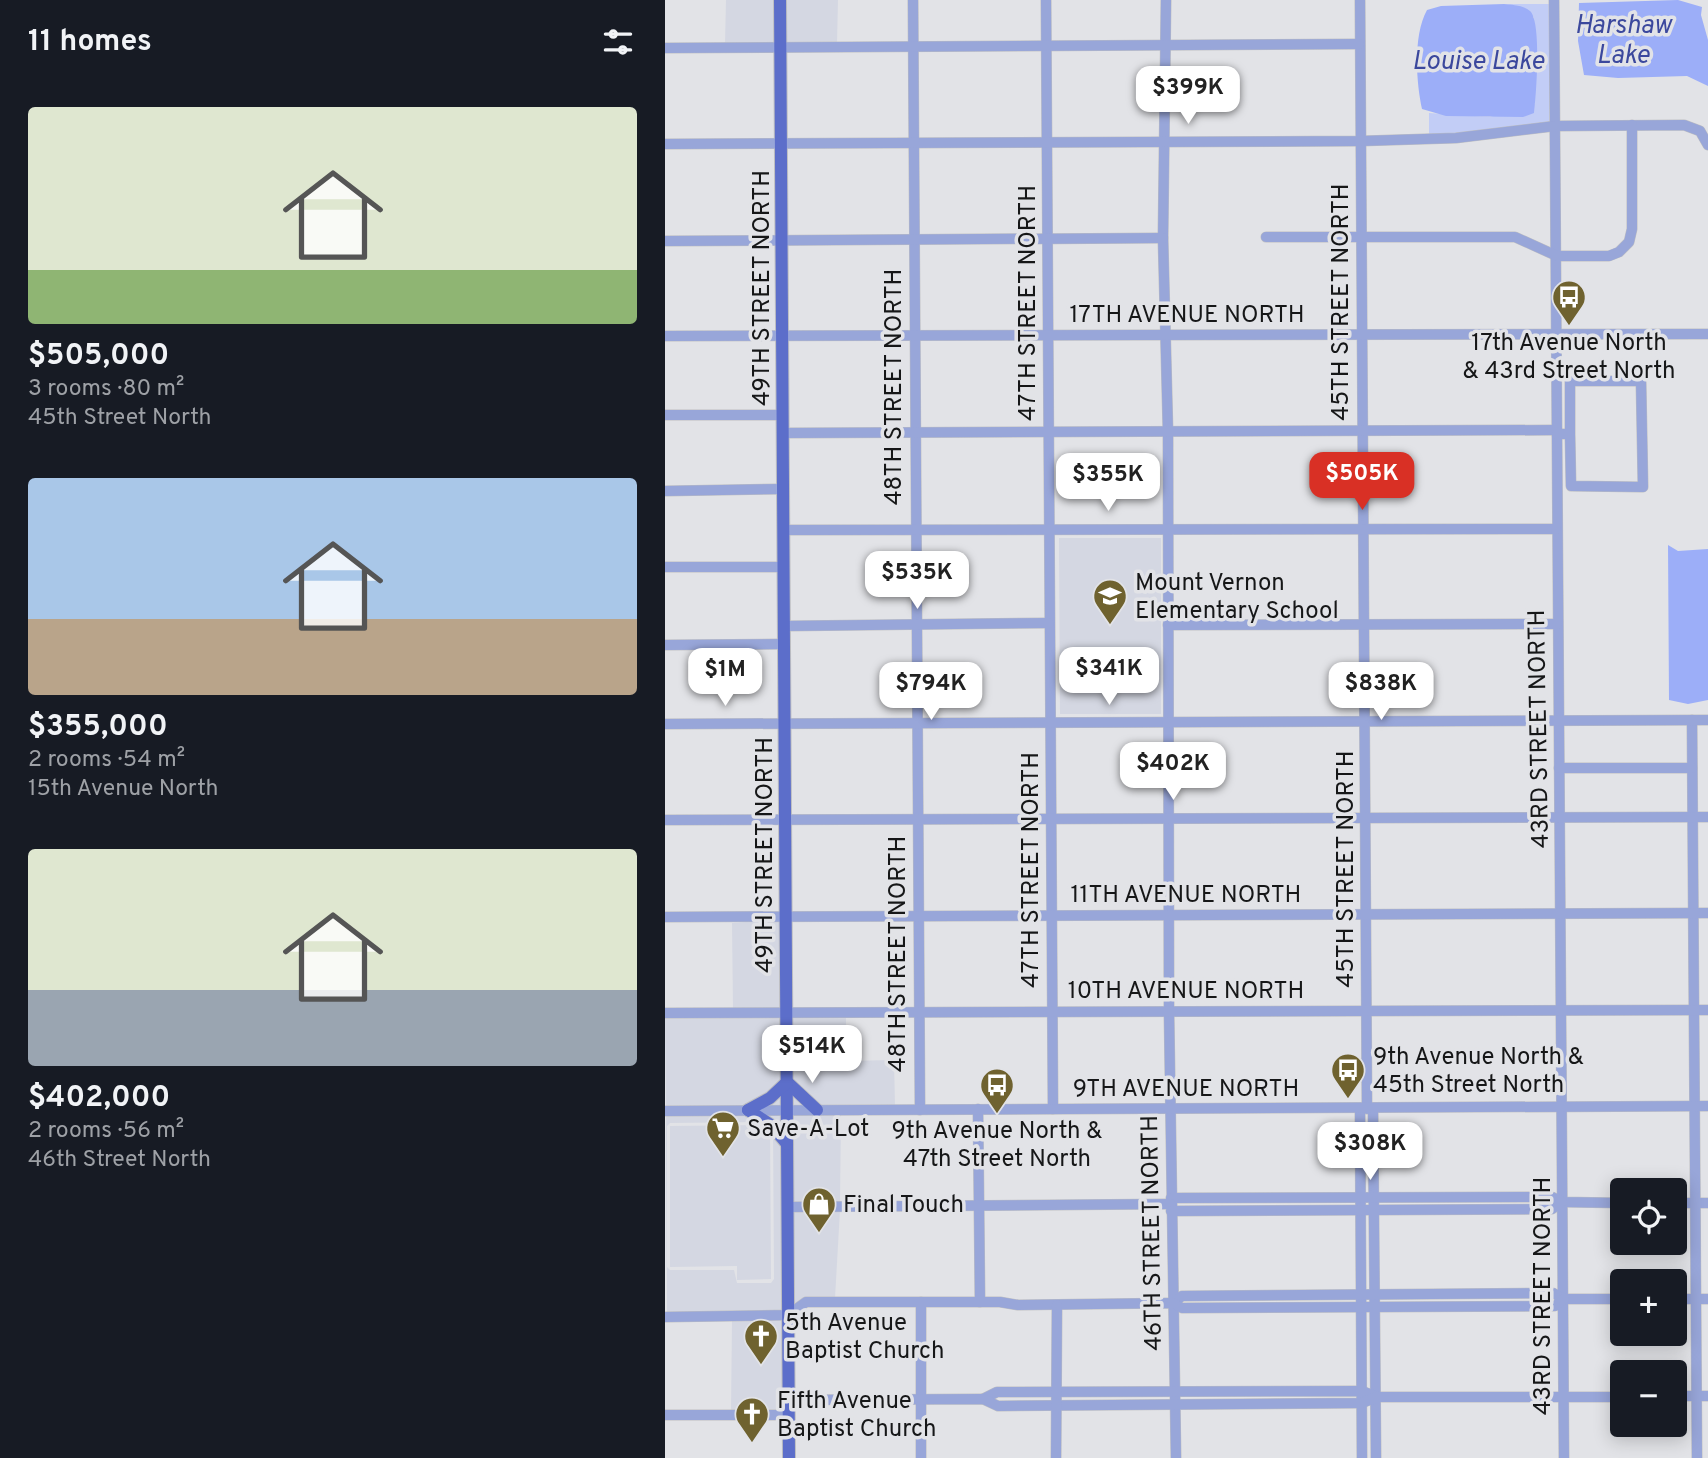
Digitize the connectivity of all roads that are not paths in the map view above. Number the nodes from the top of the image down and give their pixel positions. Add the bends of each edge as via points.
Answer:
1 (780, 0) edge
2 (913, 0) edge
3 (1046, 0) edge
4 (1165, 0) edge
5 (1360, 0) edge
6 (1554, 0) edge
7 (1359, 44) junction
8 (1166, 45) junction
9 (913, 46) junction
10 (1047, 46) junction
11 (781, 47) junction
12 (665, 48) edge
13 (1632, 125) junction
14 (1555, 126) junction
15 (1361, 141) junction
16 (1047, 142) junction
17 (1165, 142) junction
18 (913, 143) junction
19 (665, 144) edge
20 (781, 144) junction
21 (1708, 145) edge
22 (1266, 237) dead end
23 (1360, 237) junction
24 (1163, 238) junction
25 (1048, 239) junction
26 (782, 240) junction
27 (914, 240) junction
28 (665, 241) edge
29 (1557, 256) junction
30 (1165, 333) junction
31 (1557, 333) junction
32 (914, 334) junction
33 (1048, 334) junction
34 (1708, 334) edge
35 (782, 335) junction
36 (1360, 335) junction
37 (665, 336) edge
38 (665, 415) edge
39 (783, 415) junction
40 (1049, 430) junction
41 (914, 432) junction
42 (1168, 432) junction
43 (1362, 432) junction
44 (1557, 432) junction
45 (783, 433) junction
46 (1570, 434) junction
47 (783, 489) junction
48 (665, 491) edge
49 (1364, 527) junction
50 (915, 528) junction
51 (1049, 528) junction
52 (1168, 529) junction
53 (1556, 529) junction
54 (783, 530) junction
55 (665, 567) edge
56 (784, 567) junction
57 (1049, 623) junction
58 (1364, 623) junction
59 (1557, 624) junction
60 (1168, 625) junction
61 (784, 626) junction
62 (915, 626) junction
63 (784, 644) junction
64 (665, 645) edge
65 (1560, 719) junction
66 (1692, 720) junction
67 (1708, 720) edge
68 (1366, 721) junction
69 (1051, 722) junction
70 (785, 723) junction
71 (915, 723) junction
72 (1168, 723) junction
73 (665, 724) edge
74 (1559, 768) junction
75 (1692, 768) junction
76 (1364, 816) junction
77 (1692, 817) junction
78 (1708, 817) edge
79 (1168, 818) junction
80 (1560, 819) junction
81 (785, 820) junction
82 (918, 820) junction
83 (1051, 820) junction
84 (665, 821) edge
85 (1691, 913) junction
86 (1708, 913) edge
87 (1365, 914) junction
88 (1562, 914) junction
89 (1051, 915) junction
90 (1168, 915) junction
91 (786, 916) junction
92 (918, 916) junction
93 (665, 917) edge
94 (1563, 1010) junction
95 (1691, 1010) junction
96 (1708, 1010) edge
97 (1366, 1011) junction
98 (919, 1012) junction
99 (1052, 1012) junction
100 (1169, 1012) junction
101 (665, 1013) edge
102 (786, 1013) junction
103 (787, 1082) junction
104 (1694, 1106) junction
105 (1708, 1106) edge
106 (1170, 1108) junction
107 (1562, 1108) junction
108 (978, 1109) junction
109 (1053, 1109) junction
110 (1367, 1109) junction
111 (748, 1110) junction
112 (787, 1110) junction
113 (817, 1110) junction
114 (920, 1110) junction
115 (665, 1111) edge
116 (787, 1144) junction
117 (1361, 1197) junction
118 (1375, 1197) junction
119 (1562, 1202) junction
120 (1610, 1203) edge
121 (1687, 1203) edge
122 (1694, 1203) junction
123 (1708, 1203) edge
124 (1171, 1204) junction
125 (980, 1206) junction
126 (788, 1207) junction
127 (1361, 1210) junction
128 (1375, 1210) junction
129 (1376, 1294) junction
130 (1362, 1295) junction
131 (1687, 1298) edge
132 (1694, 1298) junction
133 (1708, 1298) edge
134 (1564, 1299) junction
135 (1610, 1299) edge
136 (921, 1302) junction
137 (980, 1302) junction
138 (1173, 1303) junction
139 (1057, 1305) junction
140 (1376, 1306) junction
141 (1362, 1307) junction
142 (788, 1315) junction
143 (665, 1317) edge
144 (1175, 1390) junction
145 (1361, 1391) junction
146 (1055, 1392) junction
147 (1687, 1396) edge
148 (1696, 1396) junction
149 (1708, 1396) edge
150 (1377, 1397) junction
151 (1563, 1397) junction
152 (1610, 1397) edge
153 (983, 1399) junction
154 (789, 1400) junction
155 (921, 1400) junction
156 (1362, 1403) junction
157 (1055, 1405) junction
158 (1175, 1405) junction
159 (665, 1415) edge
160 (789, 1415) junction
161 (789, 1458) edge
162 (921, 1458) edge
163 (1056, 1458) edge
164 (1176, 1458) edge
165 (1362, 1458) edge
166 (1376, 1458) edge
167 (1565, 1458) edge
168 (1697, 1458) edge

1 - 11 main road, 49TH STREET NORTH
2 - 9 street, 48TH STREET NORTH
3 - 10 street, 47TH STREET NORTH
4 - 8 street, 46TH STREET NORTH
5 - 7 street, 45TH STREET NORTH
6 - 14 street, 43RD STREET NORTH
7 - 8 street
7 - 15 street, 45TH STREET NORTH
8 - 10 street
8 - 17 street, 46TH STREET NORTH
9 - 10 street
9 - 11 street
9 - 18 street, 48TH STREET NORTH
10 - 16 street, 47TH STREET NORTH
11 - 12 street
11 - 20 main road, 49TH STREET NORTH
13 - 14 street
13 - 21 street via 1684,125 1700,131
13 - 29 street via 1629,242 1609,256
14 - 15 street via 1456,138
14 - 29 street, 43RD STREET NORTH
15 - 17 street
15 - 23 street, 45TH STREET NORTH
16 - 17 street
16 - 18 street
16 - 25 street, 47TH STREET NORTH
17 - 24 street, 46TH STREET NORTH
18 - 20 street
18 - 27 street, 48TH STREET NORTH
19 - 20 street
20 - 26 main road, 49TH STREET NORTH
22 - 23 street
23 - 29 street via 1515,237
23 - 36 street, 45TH STREET NORTH
24 - 25 street
24 - 30 street, 46TH STREET NORTH
25 - 27 street
25 - 33 street, 47TH STREET NORTH
26 - 27 street
26 - 28 street
26 - 35 main road, 49TH STREET NORTH
27 - 32 street, 48TH STREET NORTH
29 - 31 street, 43RD STREET NORTH
30 - 33 street, 17TH AVENUE NORTH
30 - 36 street, 17TH AVENUE NORTH
30 - 42 street, 46TH STREET NORTH
31 - 34 street, 17TH AVENUE NORTH
31 - 36 street, 17TH AVENUE NORTH
31 - 44 street, 43RD STREET NORTH
32 - 33 street, 17TH AVENUE NORTH
32 - 35 street, 17TH AVENUE NORTH
32 - 41 street, 48TH STREET NORTH
33 - 40 street, 47TH STREET NORTH
35 - 37 street, 17TH AVENUE NORTH
35 - 39 main road, 49TH STREET NORTH
36 - 43 street, 45TH STREET NORTH
38 - 39 street
39 - 45 main road, 49TH STREET NORTH
40 - 41 street
40 - 42 street
40 - 51 street, 47TH STREET NORTH
41 - 45 street
41 - 50 street, 48TH STREET NORTH
42 - 43 street
42 - 52 street, 46TH STREET NORTH
43 - 44 street
43 - 49 street, 45TH STREET NORTH
44 - 46 street
44 - 53 street, 43RD STREET NORTH
45 - 47 main road, 49TH STREET NORTH
46 - 46 street via 1570,381 1641,381 1643,487 1571,486
47 - 48 street
47 - 54 main road, 49TH STREET NORTH
49 - 52 street
49 - 53 street
49 - 58 street, 45TH STREET NORTH
50 - 51 street
50 - 54 street
50 - 62 street, 48TH STREET NORTH
51 - 52 street
51 - 57 street, 47TH STREET NORTH
52 - 60 street, 46TH STREET NORTH
53 - 59 street, 43RD STREET NORTH
54 - 56 main road, 49TH STREET NORTH
55 - 56 street
56 - 61 main road, 49TH STREET NORTH
57 - 62 street
57 - 69 street, 47TH STREET NORTH
58 - 59 street
58 - 60 street
58 - 68 street, 45TH STREET NORTH
59 - 65 street, 43RD STREET NORTH
60 - 72 street, 46TH STREET NORTH
61 - 62 street
61 - 63 main road, 49TH STREET NORTH
62 - 71 street, 48TH STREET NORTH
63 - 64 street
63 - 70 main road, 49TH STREET NORTH
65 - 66 street
65 - 68 street
65 - 74 street, 43RD STREET NORTH
66 - 67 street
66 - 75 street
68 - 72 street
68 - 76 street, 45TH STREET NORTH
69 - 71 street
69 - 72 street
69 - 83 street, 47TH STREET NORTH
70 - 71 street
70 - 73 street
70 - 81 main road, 49TH STREET NORTH
71 - 82 street, 48TH STREET NORTH
72 - 79 street, 46TH STREET NORTH
74 - 75 street
74 - 80 street, 43RD STREET NORTH
75 - 77 street
76 - 79 street
76 - 80 street
76 - 87 street, 45TH STREET NORTH
77 - 78 street
77 - 80 street
77 - 85 street
79 - 83 street
79 - 90 street, 46TH STREET NORTH
80 - 88 street, 43RD STREET NORTH
81 - 82 street
81 - 84 street
81 - 91 main road, 49TH STREET NORTH
82 - 83 street
82 - 92 street, 48TH STREET NORTH
83 - 89 street, 47TH STREET NORTH
85 - 86 street, 11TH AVENUE NORTH
85 - 88 street, 11TH AVENUE NORTH
85 - 95 street
87 - 88 street, 11TH AVENUE NORTH
87 - 90 street, 11TH AVENUE NORTH
87 - 97 street, 45TH STREET NORTH
88 - 94 street, 43RD STREET NORTH
89 - 90 street, 11TH AVENUE NORTH
89 - 92 street, 11TH AVENUE NORTH
89 - 99 street, 47TH STREET NORTH
90 - 100 street, 46TH STREET NORTH
91 - 92 street, 11TH AVENUE NORTH
91 - 93 street, 11TH AVENUE NORTH
91 - 102 main road, 49TH STREET NORTH
92 - 98 street, 48TH STREET NORTH
94 - 95 street, 10TH AVENUE NORTH
94 - 97 street, 10TH AVENUE NORTH
94 - 107 street, 43RD STREET NORTH
95 - 96 street, 10TH AVENUE NORTH
95 - 104 street
97 - 100 street, 10TH AVENUE NORTH
97 - 110 street, 45TH STREET NORTH
98 - 99 street, 10TH AVENUE NORTH
98 - 102 street, 10TH AVENUE NORTH
98 - 114 street, 48TH STREET NORTH
99 - 100 street, 10TH AVENUE NORTH
99 - 109 street, 47TH STREET NORTH
100 - 106 street, 46TH STREET NORTH
101 - 102 street, 10TH AVENUE NORTH
102 - 103 main road, 49TH STREET NORTH
103 - 111 main road
103 - 112 main road, 49TH STREET NORTH
103 - 113 main road
104 - 105 street, 9TH AVENUE NORTH
104 - 107 street, 9TH AVENUE NORTH
104 - 122 street
106 - 109 street, 9TH AVENUE NORTH
106 - 110 street, 9TH AVENUE NORTH
106 - 124 street, 46TH STREET NORTH
107 - 110 street, 9TH AVENUE NORTH
107 - 119 street, 43RD STREET NORTH
108 - 109 street, 9TH AVENUE NORTH
108 - 114 street, 9TH AVENUE NORTH
108 - 125 street
110 - 117 street, 45TH STREET NORTH
110 - 118 street, 45TH STREET NORTH
111 - 112 street, 9TH AVENUE NORTH
111 - 115 street, 9TH AVENUE NORTH
111 - 116 main road via 771,1125
112 - 113 street, 9TH AVENUE NORTH
112 - 116 main road, 49TH STREET NORTH
113 - 114 street, 9TH AVENUE NORTH
116 - 126 main road, 49TH STREET NORTH
117 - 118 street
117 - 124 street
117 - 127 street, 45TH STREET NORTH
118 - 119 street via 1552,1198
118 - 128 street, 45TH STREET NORTH
119 - 120 street
119 - 128 street via 1552,1209
119 - 134 street, 43RD STREET NORTH
121 - 122 street
122 - 123 street
122 - 132 street
124 - 125 street
124 - 127 street
124 - 138 street, 46TH STREET NORTH
125 - 126 street
125 - 137 street
126 - 142 main road, 49TH STREET NORTH
127 - 128 street
127 - 130 street, 45TH STREET NORTH
128 - 129 street, 45TH STREET NORTH
129 - 130 street
129 - 134 street via 1553,1293
129 - 140 street, 45TH STREET NORTH
130 - 138 street via 1182,1296
130 - 141 street, 45TH STREET NORTH
131 - 132 street
132 - 133 street
132 - 148 street
134 - 135 street
134 - 140 street via 1555,1306
134 - 151 street, 43RD STREET NORTH
136 - 137 street
136 - 142 street via 806,1302
136 - 155 street
137 - 139 street
138 - 139 street
138 - 141 street via 1182,1308
138 - 144 street, 46TH STREET NORTH
139 - 146 street
140 - 141 street
140 - 150 street, 45TH STREET NORTH
141 - 145 street, 45TH STREET NORTH
142 - 143 street
142 - 154 main road, 49TH STREET NORTH
144 - 145 street
144 - 146 street
144 - 158 street, 46TH STREET NORTH
145 - 150 street
145 - 156 street, 45TH STREET NORTH
146 - 153 street via 997,1392
146 - 157 street
147 - 148 street
148 - 149 street
148 - 168 street
150 - 151 street
150 - 156 street
150 - 166 street, 45TH STREET NORTH
151 - 152 street
151 - 167 street, 43RD STREET NORTH
153 - 155 street
153 - 157 street via 998,1406
154 - 155 street
154 - 160 main road, 49TH STREET NORTH
155 - 162 street
156 - 158 street
156 - 165 street, 45TH STREET NORTH
157 - 158 street
157 - 163 street
158 - 164 street, 46TH STREET NORTH
159 - 160 street
160 - 161 main road, 49TH STREET NORTH

